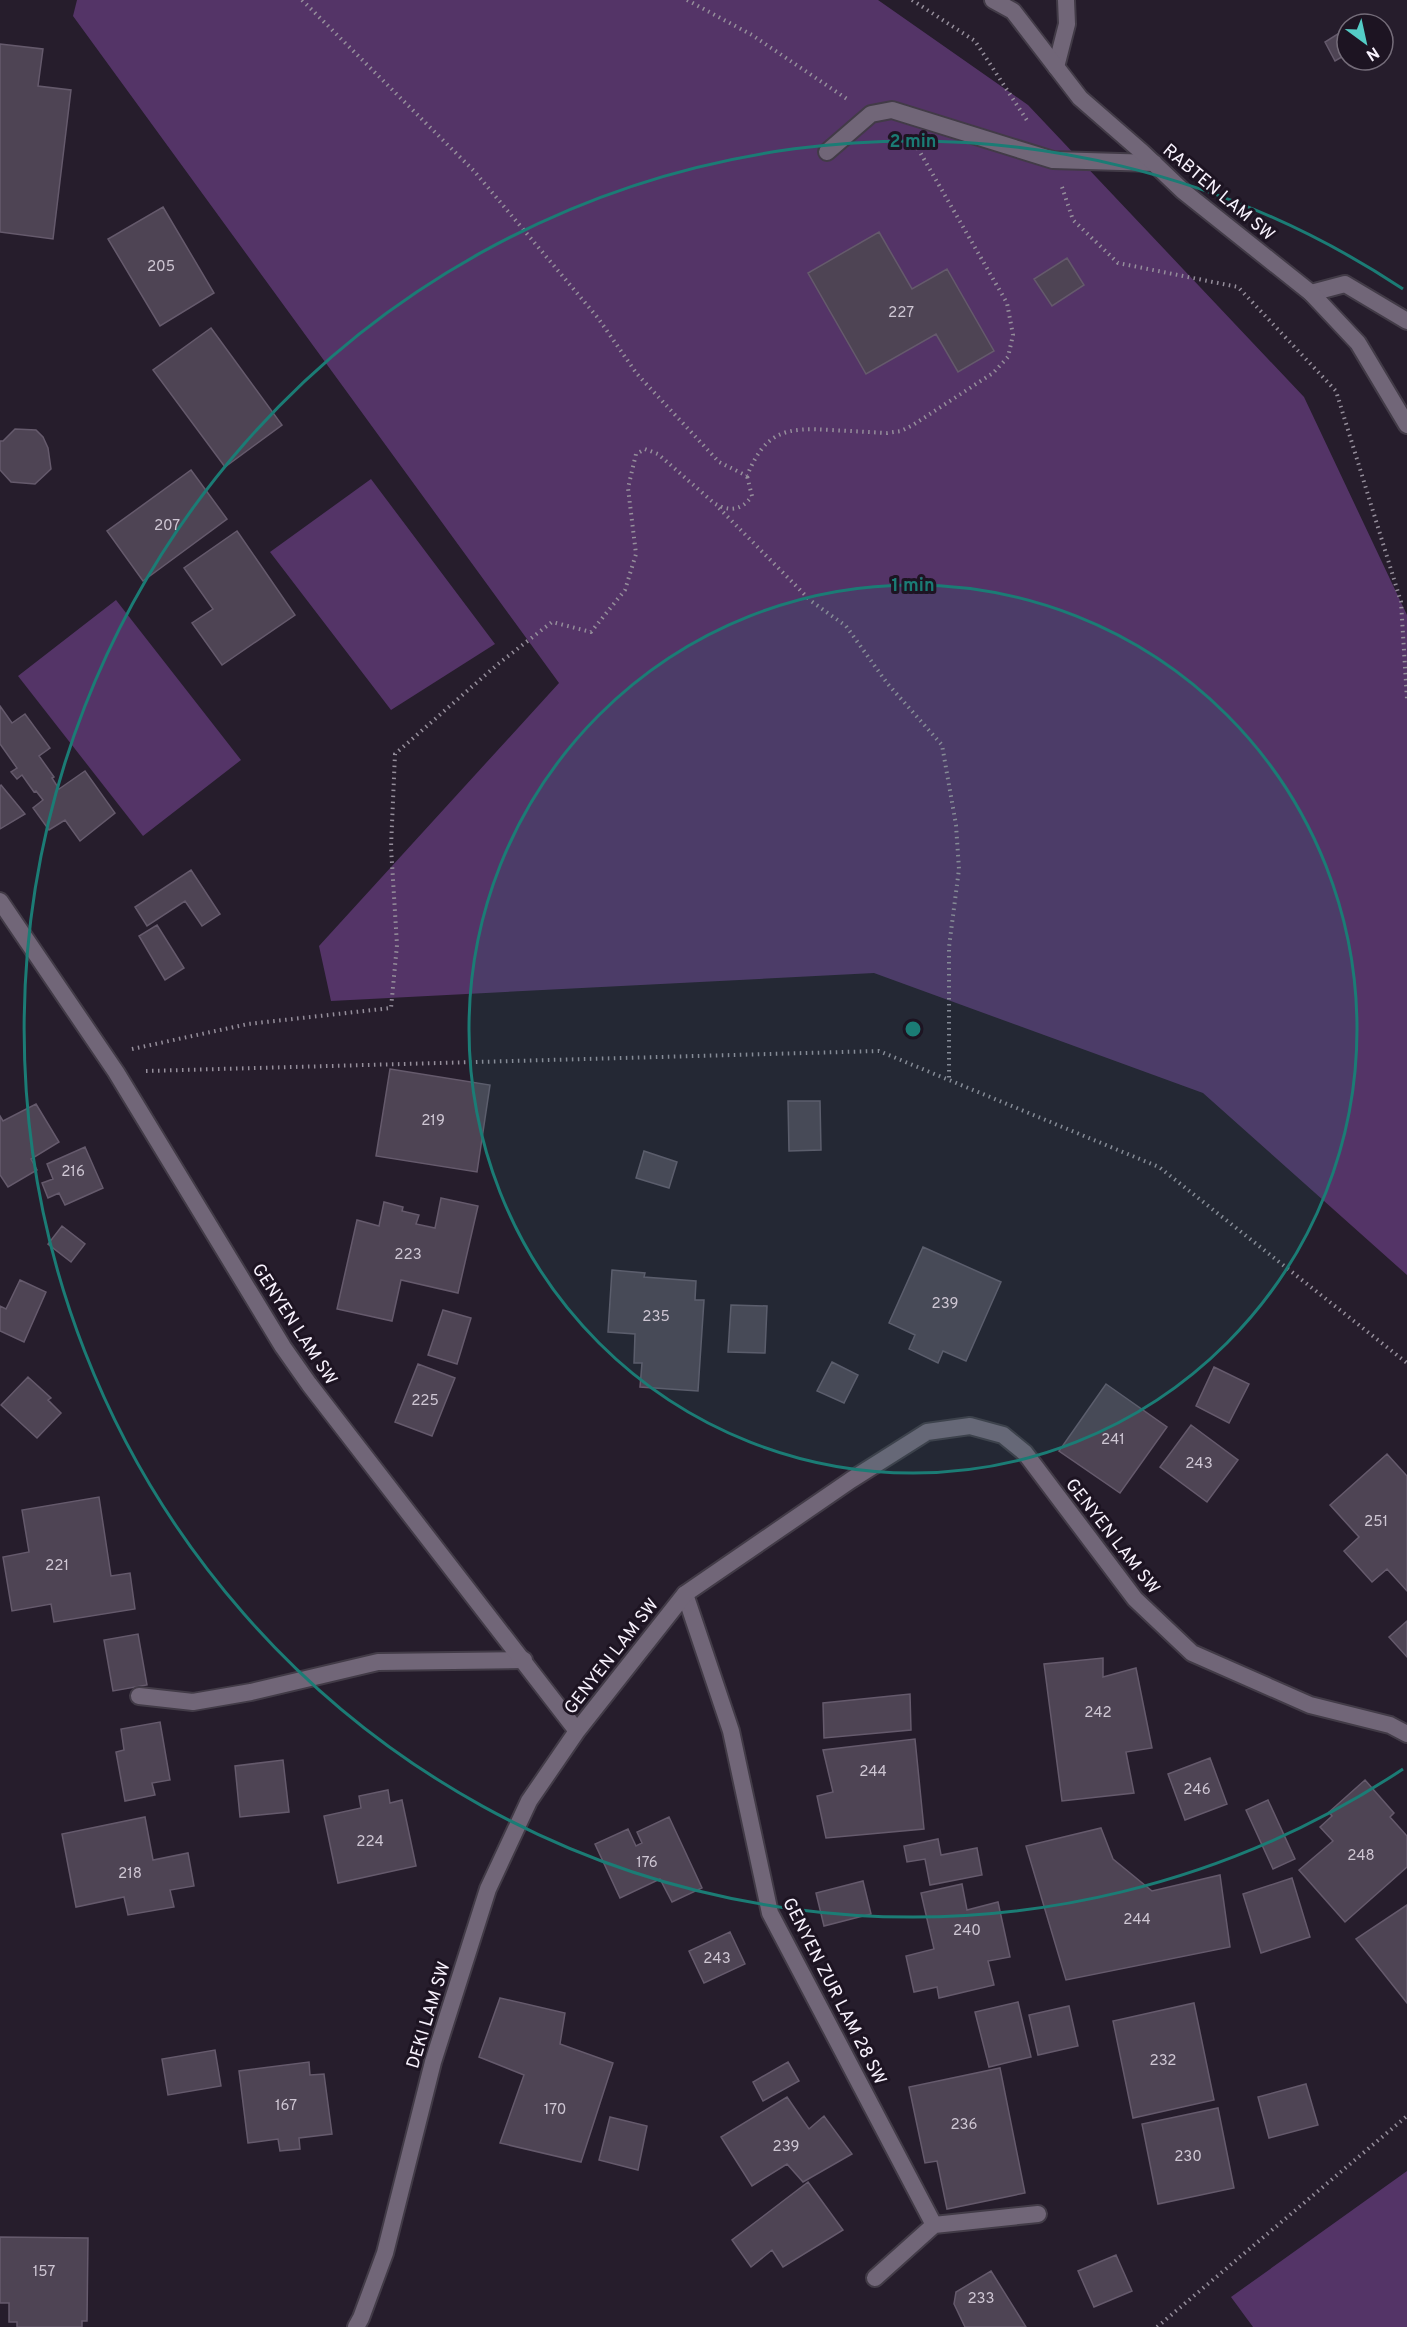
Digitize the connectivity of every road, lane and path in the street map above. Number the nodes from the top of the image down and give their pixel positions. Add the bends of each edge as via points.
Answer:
1 (302, 0) edge
2 (687, 0) edge
3 (912, 0) edge
4 (993, 0) edge
5 (1066, 0) edge
6 (1056, 67) junction
7 (871, 114) junction
8 (913, 141) dead end
9 (827, 152) dead end
10 (1053, 160) junction
11 (1154, 164) junction
12 (1311, 293) junction
13 (1407, 321) edge
14 (1407, 425) edge
15 (747, 477) junction
16 (714, 503) junction
17 (1407, 699) edge
18 (0, 901) edge
19 (104, 1054) junction
20 (116, 1071) junction
21 (949, 1081) junction
22 (1407, 1363) edge
23 (685, 1594) junction
24 (524, 1660) junction
25 (139, 1696) dead end
26 (577, 1731) junction
27 (1407, 1734) edge
28 (1407, 2116) edge
29 (1038, 2214) dead end
30 (934, 2225) junction
31 (875, 2278) dead end
32 (356, 2327) edge
33 (1157, 2327) edge

1 - 15 path via 474,171 598,318 638,375 719,462
2 - 7 path via 752,34
3 - 10 path via 975,41
4 - 6 main road, RABTEN LAM SW via 1013,11
5 - 6 main road via 1066,24
6 - 11 main road, RABTEN LAM SW via 1080,98
7 - 9 main road
7 - 10 main road via 892,110
8 - 15 path via 1007,303 1013,335 1008,357 993,373 901,431 800,428 784,432 754,458
10 - 11 main road
10 - 17 path via 1073,220 1118,263 1238,287 1336,391 1401,602
11 - 12 main road, RABTEN LAM SW
12 - 13 main road via 1345,284
12 - 14 main road, RABTEN LAM SW via 1358,343
15 - 16 path via 752,496 747,503 732,509
16 - 19 path via 658,454 645,449 636,454 628,488 636,554 625,590 591,632 552,622 395,754 392,847 397,945 391,1008 248,1024
16 - 21 path via 811,601 846,626 888,683 942,745 956,825 959,869 949,947
18 - 19 main road, GENYEN LAM SW
19 - 20 main road, GENYEN LAM SW
20 - 21 path via 879,1051
20 - 24 main road, GENYEN LAM SW via 283,1347
21 - 22 path via 1159,1167
23 - 26 main road, GENYEN LAM SW
23 - 27 main road, GENYEN LAM SW via 927,1432 970,1425 1003,1435 1025,1453 1135,1599 1192,1653 1310,1705 1390,1725
23 - 30 main road, GENYEN ZUR LAM 28 SW via 731,1731 770,1913
24 - 25 main road via 378,1662 193,1702
24 - 26 main road, GENYEN LAM SW
26 - 32 main road, DEKI LAM SW via 529,1801 488,1889 433,2062 385,2253
28 - 33 path
29 - 30 main road
30 - 31 main road

